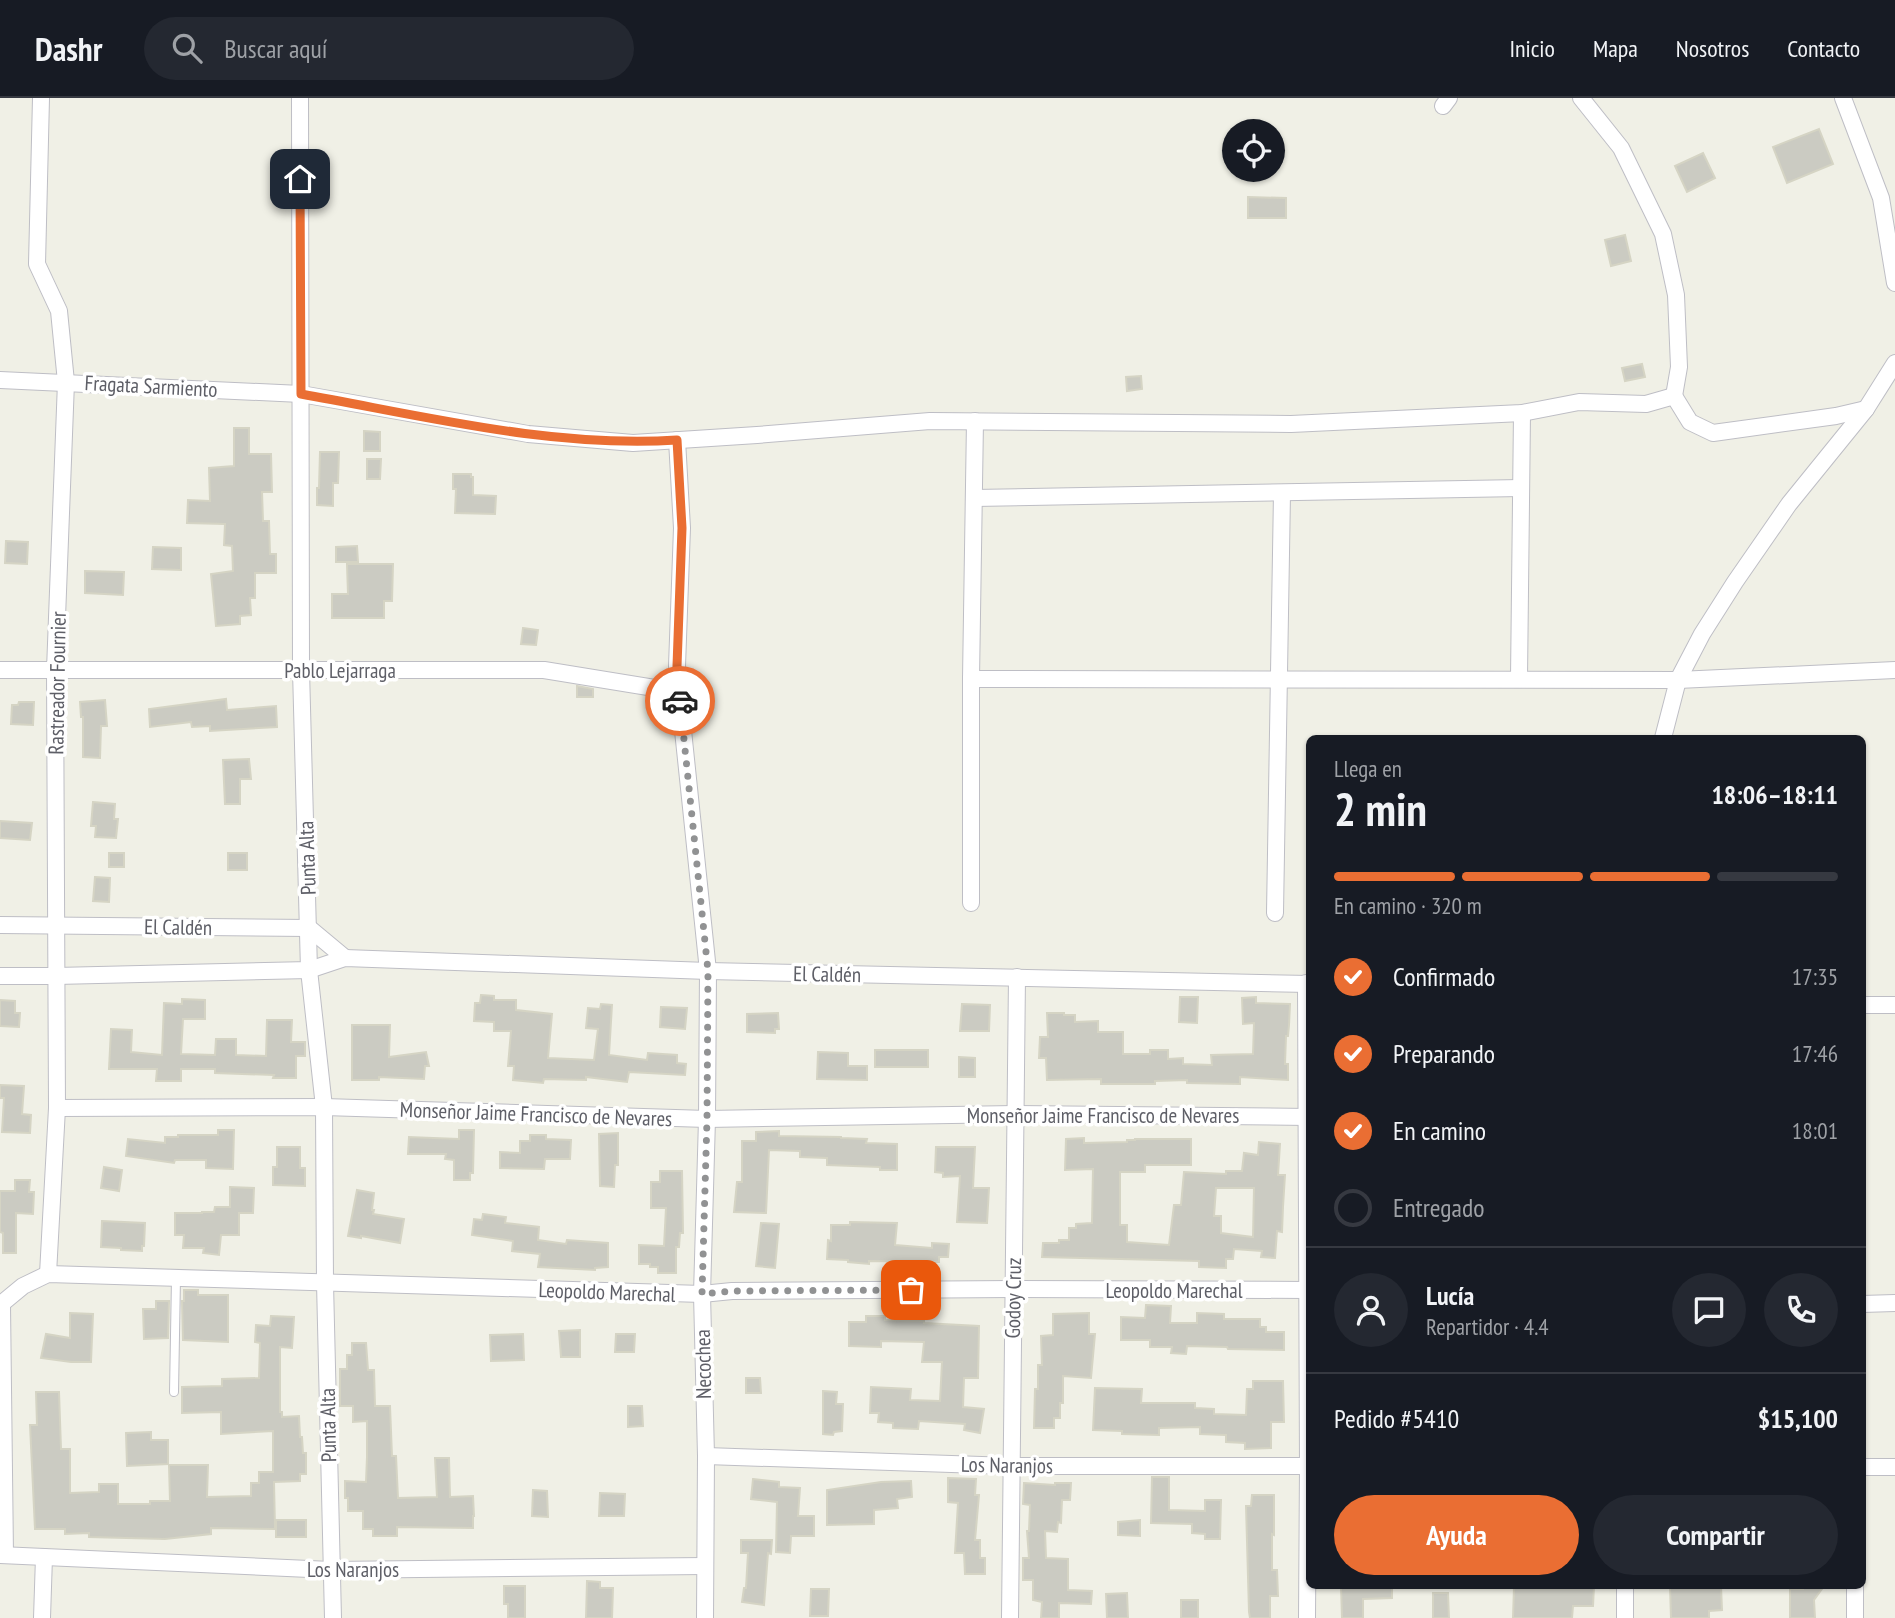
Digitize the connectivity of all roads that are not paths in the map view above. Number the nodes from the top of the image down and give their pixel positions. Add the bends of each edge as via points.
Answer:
1 (41, 98) edge
2 (300, 98) edge
3 (1580, 98) edge
4 (1843, 98) edge
5 (1895, 283) edge
6 (1895, 363) edge
7 (0, 380) edge
8 (66, 382) junction
9 (301, 394) junction
10 (1674, 396) junction
11 (1867, 409) junction
12 (1522, 413) junction
13 (975, 421) junction
14 (677, 440) junction
15 (1521, 488) junction
16 (1282, 492) junction
17 (974, 498) junction
18 (0, 670) edge
19 (55, 670) junction
20 (301, 670) junction
21 (1895, 670) edge
22 (971, 678) junction
23 (1279, 679) junction
24 (1520, 680) junction
25 (1678, 680) junction
26 (679, 692) junction
27 (1664, 735) edge
28 (971, 903) dead end
29 (1275, 913) dead end
30 (0, 925) edge
31 (56, 925) junction
32 (309, 928) junction
33 (345, 958) junction
34 (309, 970) junction
35 (708, 971) junction
36 (0, 976) edge
37 (56, 976) junction
38 (1017, 977) junction
39 (1306, 984) edge
40 (1866, 1005) edge
41 (1895, 1005) edge
42 (324, 1107) junction
43 (57, 1108) junction
44 (1015, 1114) junction
45 (1306, 1117) edge
46 (707, 1119) junction
47 (48, 1274) junction
48 (176, 1279) junction
49 (324, 1283) junction
50 (1013, 1289) junction
51 (1306, 1290) edge
52 (702, 1294) junction
53 (1895, 1303) edge
54 (1866, 1304) edge
55 (1, 1305) edge
56 (174, 1392) dead end
57 (706, 1456) junction
58 (1012, 1466) junction
59 (1306, 1466) edge
60 (1866, 1467) edge
61 (1895, 1467) edge
62 (3, 1555) edge
63 (44, 1557) junction
64 (705, 1566) junction
65 (331, 1570) junction
66 (1307, 1589) edge
67 (1625, 1589) edge
68 (1855, 1589) edge
69 (336, 1615) edge
70 (42, 1618) edge
71 (705, 1618) edge
72 (1010, 1618) edge
73 (1307, 1618) edge
74 (1625, 1618) edge
75 (1855, 1618) edge

1 - 8 street, Rastreador Fournier via 37,264 59,311
2 - 9 street, Punta Alta
3 - 10 street via 1621,148 1662,234 1676,295 1679,367
4 - 5 street via 1881,198
6 - 11 street
7 - 8 street, Fragata Sarmiento
8 - 9 street, Fragata Sarmiento
8 - 19 street, Rastreador Fournier
9 - 14 street, Fragata Sarmiento via 528,435 633,443
9 - 20 street, Punta Alta
10 - 11 street via 1690,422 1713,433
10 - 12 street, Fragata Sarmiento via 1646,404 1578,402
11 - 25 street via 1789,504 1702,634
12 - 13 street, Fragata Sarmiento via 1291,424
12 - 15 street
13 - 14 street, Fragata Sarmiento
13 - 17 street
14 - 26 street, Necochea via 682,528
15 - 16 street
15 - 24 street
16 - 17 street
16 - 23 street
17 - 22 street
18 - 19 street, Pablo Lejarraga
19 - 20 street, Pablo Lejarraga
19 - 31 street, Rastreador Fournier
20 - 26 street, Pablo Lejarraga via 544,670
20 - 32 street, Punta Alta
21 - 25 street
22 - 23 street
22 - 28 street
23 - 24 street
23 - 29 street
24 - 25 street
25 - 27 street
26 - 35 street, Necochea
30 - 31 street, El Caldén
31 - 32 street, El Caldén
31 - 37 street, Rastreador Fournier
32 - 33 street
32 - 34 street, Punta Alta
33 - 34 street, El Caldén
33 - 35 street, El Caldén
34 - 37 street, El Caldén
34 - 42 street, Punta Alta
35 - 38 street, El Caldén
35 - 46 street, Necochea
36 - 37 street, El Caldén
37 - 43 street, Rastreador Fournier
38 - 39 street, El Caldén
38 - 44 street, Godoy Cruz
40 - 41 street
42 - 43 street, Monseñor Jaime Francisco de Nevares
42 - 46 street, Monseñor Jaime Francisco de Nevares
42 - 49 street, Punta Alta
43 - 47 street, Rastreador Fournier
44 - 45 street, Monseñor Jaime Francisco de Nevares
44 - 46 street, Monseñor Jaime Francisco de Nevares
44 - 50 street, Godoy Cruz
46 - 52 street, Necochea
47 - 48 street, Leopoldo Marechal
47 - 55 street via 23,1286
48 - 49 street, Leopoldo Marechal
48 - 56 lane
49 - 52 street, Leopoldo Marechal
49 - 65 street, Punta Alta
50 - 51 street, Leopoldo Marechal
50 - 52 street, Leopoldo Marechal
50 - 58 street, Godoy Cruz
52 - 57 street, Necochea
53 - 54 street
55 - 62 street
57 - 58 street, Los Naranjos
57 - 64 street, Necochea
58 - 59 street, Los Naranjos
58 - 72 street, Godoy Cruz
60 - 61 street
62 - 63 street, Los Naranjos
63 - 65 street, Los Naranjos
63 - 70 street
64 - 65 street, Los Naranjos
64 - 71 street, Necochea
65 - 69 street, Punta Alta
66 - 73 street
67 - 74 street
68 - 75 street

